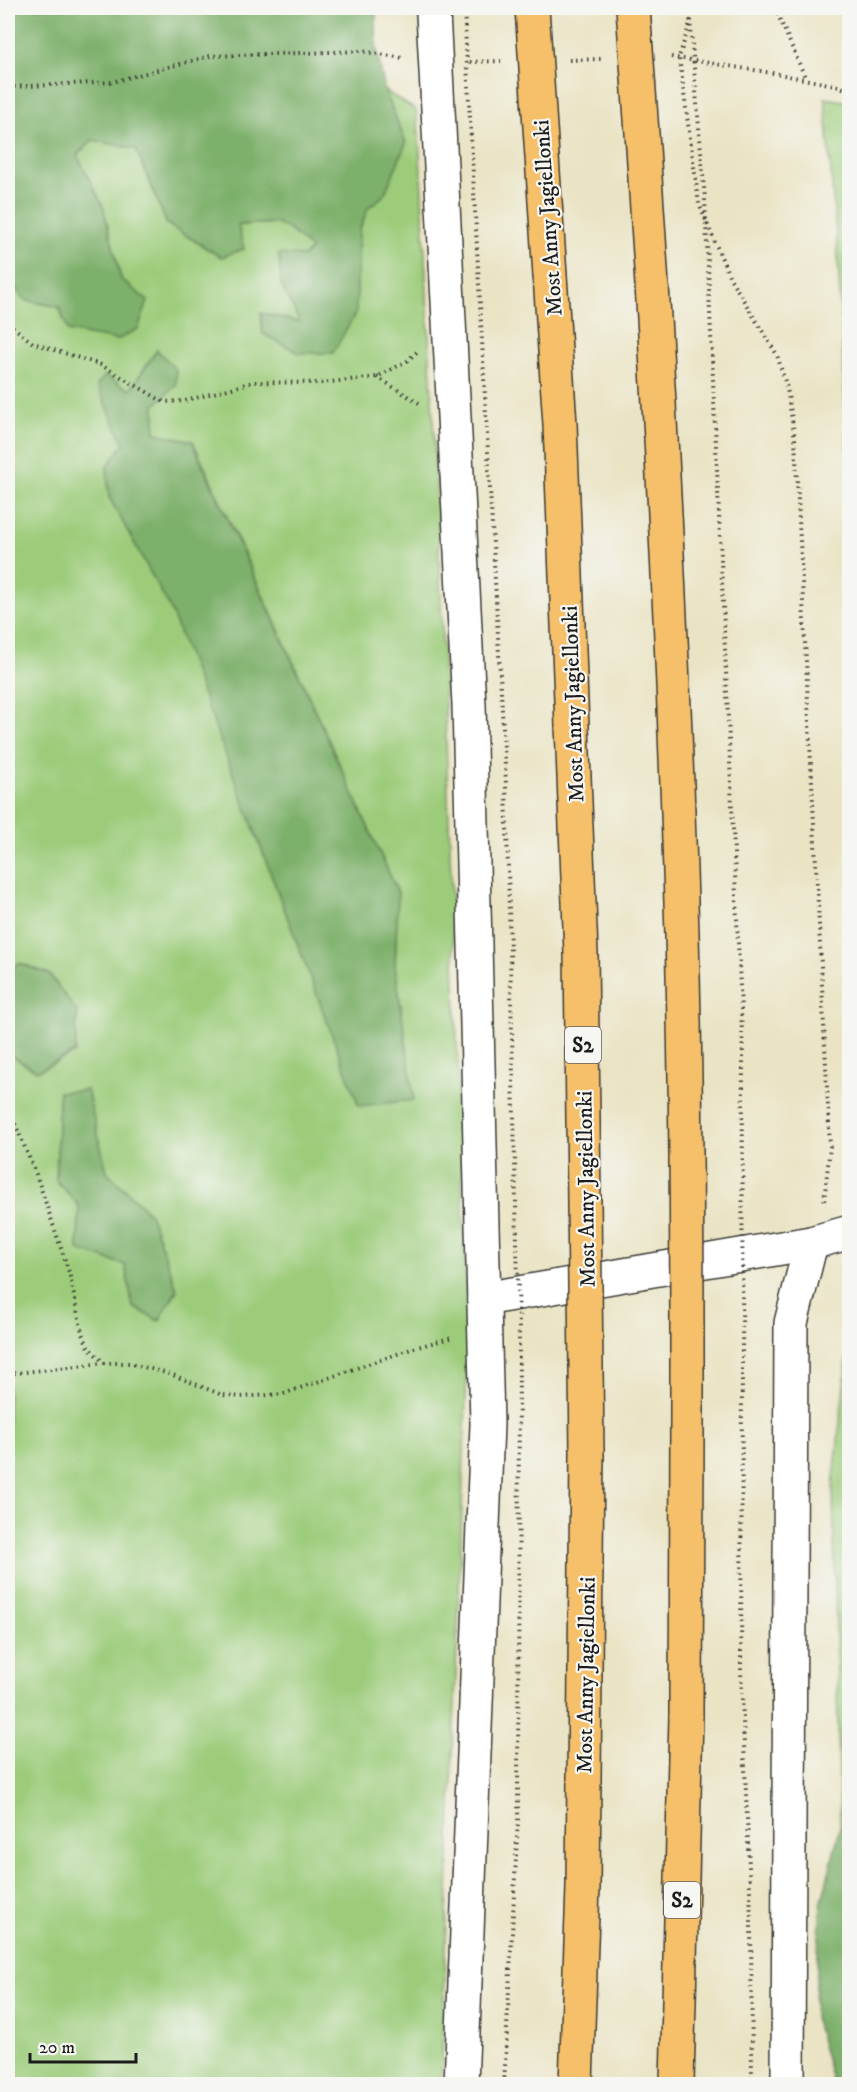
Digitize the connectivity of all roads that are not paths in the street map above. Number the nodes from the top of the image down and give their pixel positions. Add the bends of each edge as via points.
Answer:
1 (532, 8) edge
2 (633, 8) edge
3 (448, 10) edge
4 (849, 1232) edge
5 (811, 1243) junction
6 (484, 1314) junction
7 (461, 2085) edge
8 (576, 2085) edge
9 (677, 2085) edge
10 (788, 2085) edge

1 - 8 highway, Most Anny Jagiellonki / S2, bridge via 560,424 581,952 587,1464 583,1887
2 - 9 highway, S2, bridge via 663,470 687,1214 686,1715
3 - 6 lane via 435,63 469,705
4 - 5 lane
5 - 6 lane
5 - 10 lane via 791,1323
6 - 7 lane via 487,1424

